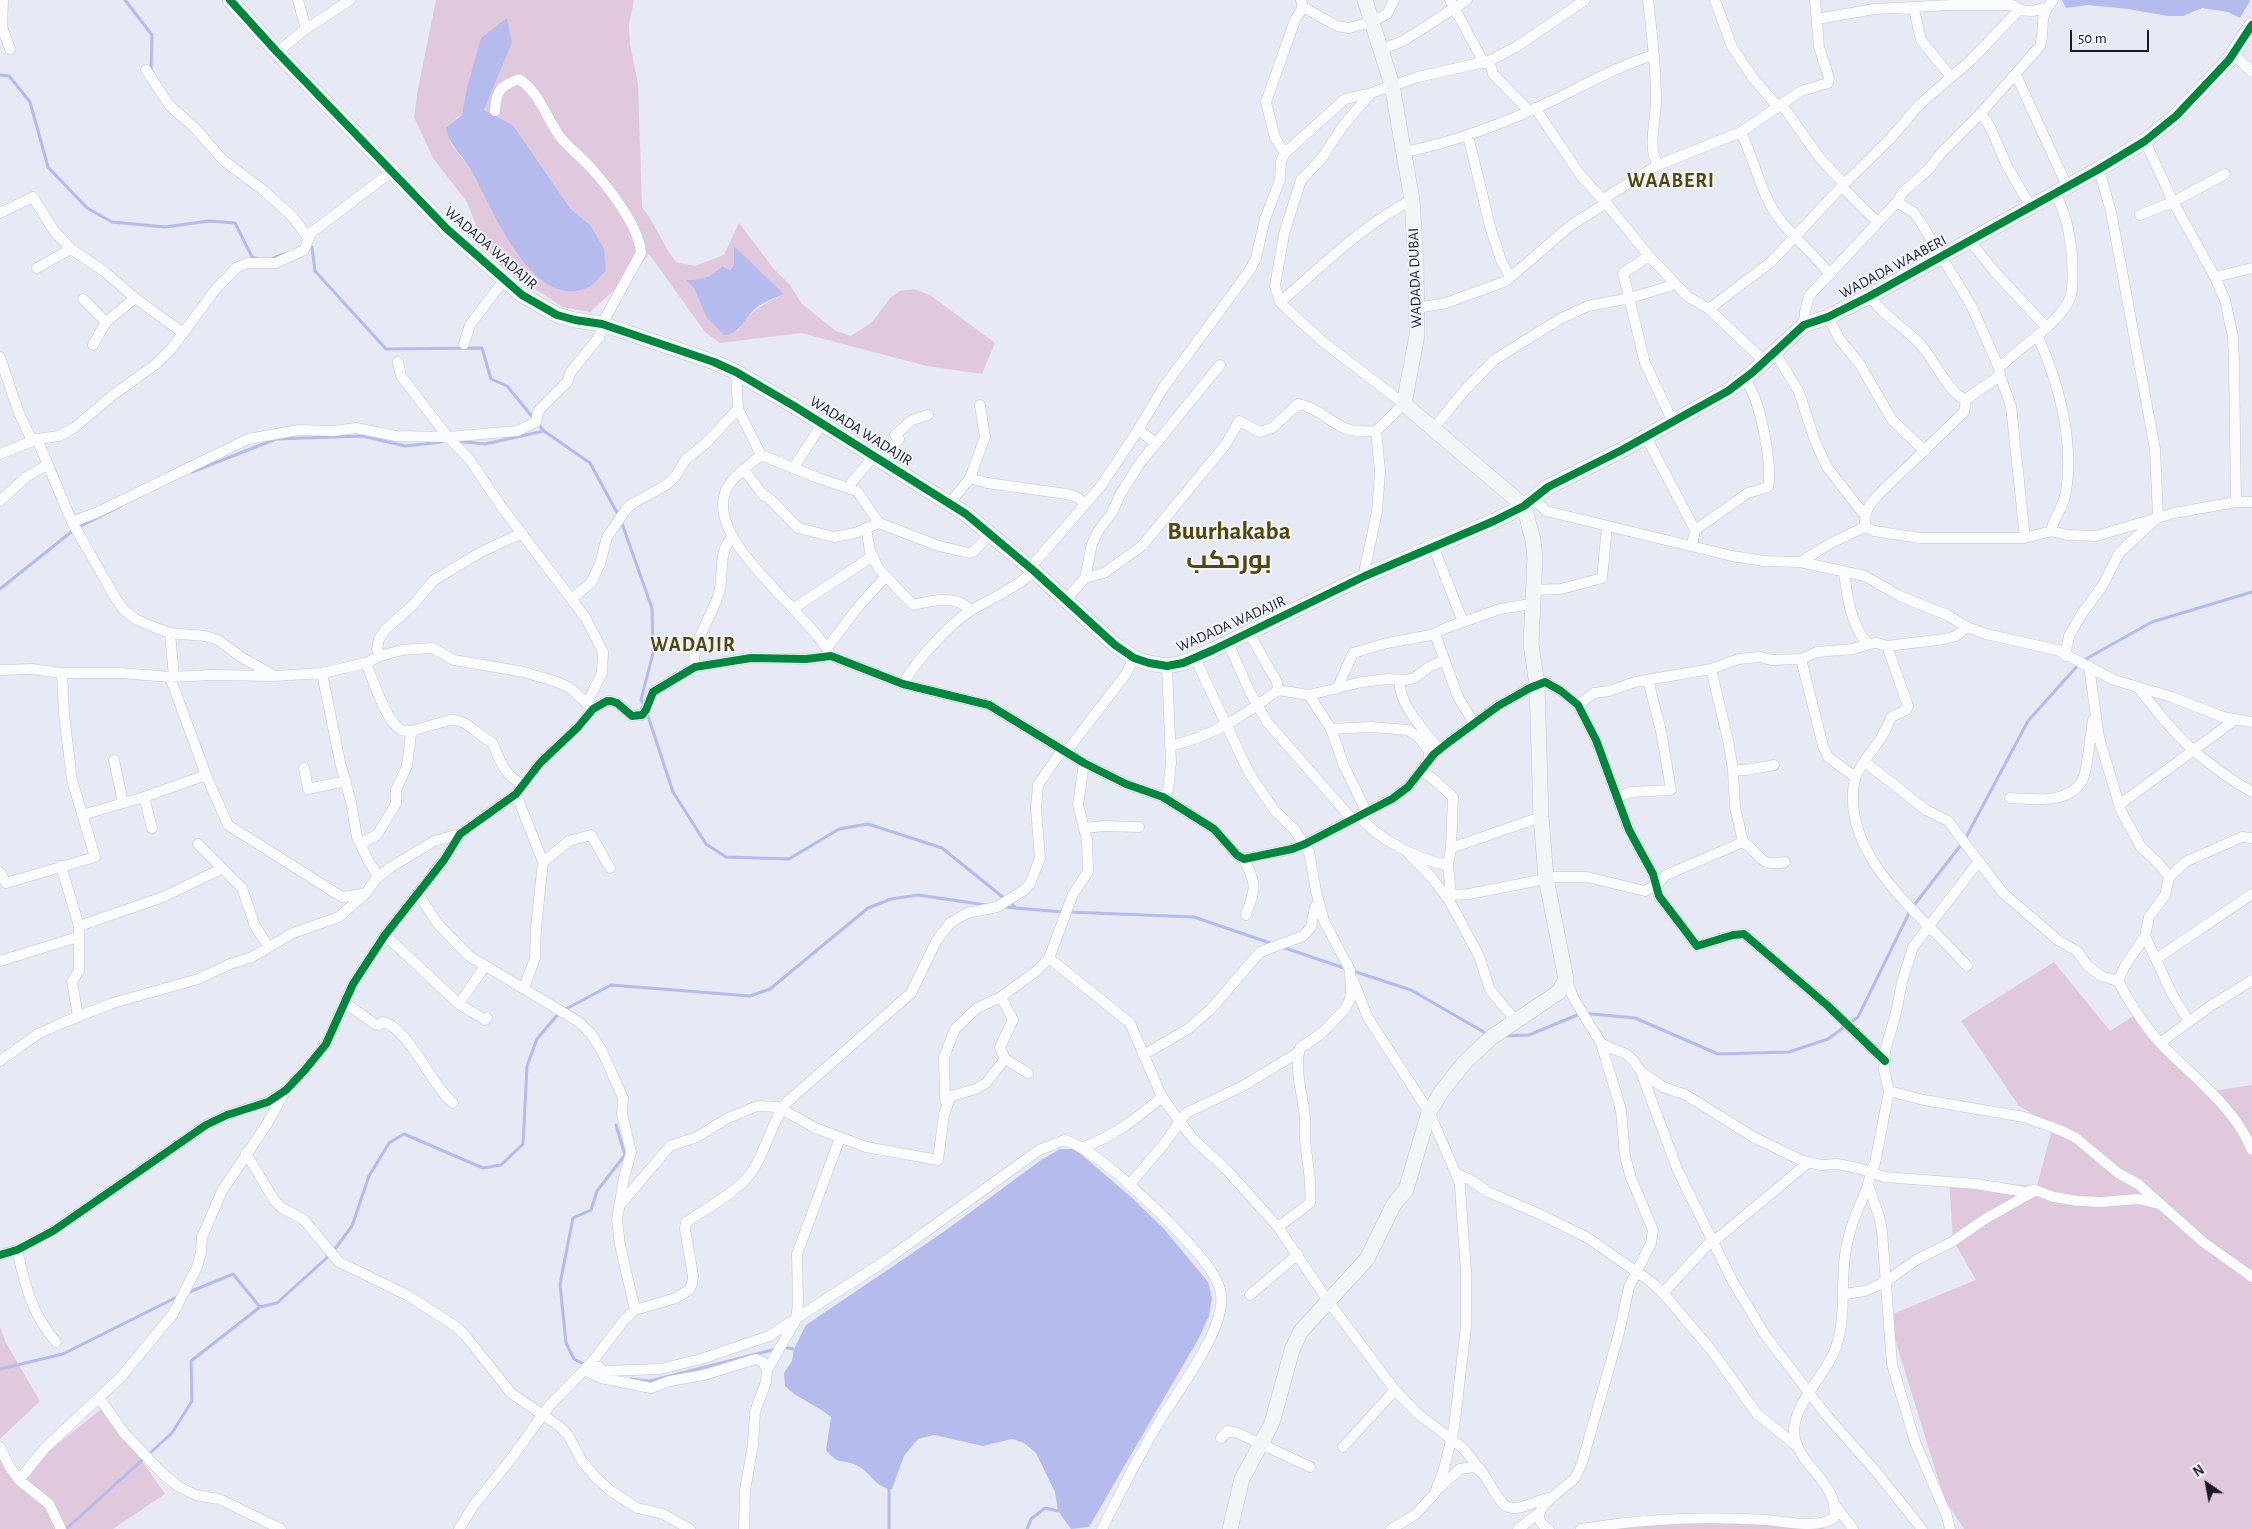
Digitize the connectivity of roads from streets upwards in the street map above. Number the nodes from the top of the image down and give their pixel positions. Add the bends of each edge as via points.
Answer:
1 (3, 0) edge
2 (230, 0) edge
3 (298, 0) edge
4 (350, 0) edge
5 (1365, 0) edge
6 (1394, 0) edge
7 (1468, 0) edge
8 (1584, 0) edge
9 (1648, 0) edge
10 (1715, 0) edge
11 (1815, 0) edge
12 (1452, 3) edge
13 (1302, 4) edge
14 (2050, 4) edge
15 (1914, 8) junction
16 (2019, 10) junction
17 (1817, 19) junction
18 (1371, 22) junction
19 (2252, 25) edge
20 (306, 29) junction
21 (10, 49) dead end
22 (1382, 49) junction
23 (277, 52) junction
24 (2233, 54) junction
25 (1654, 55) junction
26 (1487, 62) junction
27 (146, 70) dead end
28 (2252, 72) edge
29 (2016, 75) junction
30 (1951, 77) junction
31 (1392, 85) junction
32 (1371, 93) junction
33 (1780, 106) junction
34 (1532, 110) junction
35 (494, 111) dead end
36 (1981, 113) junction
37 (1741, 132) junction
38 (1468, 136) junction
39 (2144, 142) junction
40 (1405, 152) junction
41 (1285, 153) junction
42 (1658, 166) junction
43 (2099, 169) junction
44 (391, 172) junction
45 (2225, 174) dead end
46 (1843, 186) junction
47 (2061, 190) junction
48 (1412, 200) junction
49 (1605, 201) junction
50 (1897, 202) junction
51 (2173, 202) junction
52 (2031, 206) junction
53 (0, 213) edge
54 (2140, 215) dead end
55 (1878, 223) junction
56 (308, 238) junction
57 (1795, 238) junction
58 (1970, 241) junction
59 (71, 249) junction
60 (1649, 256) junction
61 (1941, 257) junction
62 (38, 268) dead end
63 (2252, 268) edge
64 (1830, 275) junction
65 (1510, 277) junction
66 (2215, 277) junction
67 (504, 280) junction
68 (1674, 282) junction
69 (1870, 296) junction
70 (134, 298) junction
71 (1630, 298) junction
72 (82, 299) dead end
73 (1280, 302) junction
74 (1417, 308) junction
75 (1709, 309) junction
76 (1828, 317) junction
77 (106, 322) junction
78 (603, 324) junction
79 (1804, 325) junction
80 (2047, 328) junction
81 (182, 332) junction
82 (2038, 337) junction
83 (464, 344) dead end
84 (93, 345) dead end
85 (1769, 356) junction
86 (0, 357) edge
87 (398, 362) dead end
88 (1220, 364) dead end
89 (736, 372) junction
90 (1999, 372) junction
91 (1744, 379) junction
92 (1966, 401) junction
93 (1404, 404) junction
94 (980, 405) dead end
95 (738, 409) junction
96 (928, 415) dead end
97 (1673, 422) junction
98 (822, 424) junction
99 (1433, 429) junction
100 (1138, 430) junction
101 (1376, 432) junction
102 (448, 437) junction
103 (1646, 437) junction
104 (33, 440) junction
105 (1156, 443) junction
106 (1924, 451) junction
107 (0, 454) edge
108 (761, 455) junction
109 (876, 459) junction
110 (47, 465) junction
111 (794, 467) junction
112 (744, 470) junction
113 (970, 478) junction
114 (850, 489) junction
115 (0, 501) edge
116 (1529, 502) junction
117 (2236, 502) junction
118 (2252, 502) edge
119 (950, 503) junction
120 (1085, 504) junction
121 (1865, 514) junction
122 (2158, 517) junction
123 (72, 522) junction
124 (879, 522) junction
125 (1607, 527) junction
126 (1865, 527) junction
127 (866, 528) junction
128 (1695, 530) junction
129 (2051, 531) junction
130 (522, 533) junction
131 (991, 533) junction
132 (732, 537) junction
133 (2025, 538) junction
134 (1692, 545) junction
135 (1434, 548) junction
136 (873, 556) junction
137 (1800, 562) junction
138 (1032, 569) junction
139 (1844, 571) junction
140 (886, 576) junction
141 (1365, 576) junction
142 (1085, 578) junction
143 (1532, 597) junction
144 (571, 599) junction
145 (1066, 600) junction
146 (794, 608) junction
147 (970, 611) junction
148 (1463, 622) junction
149 (1966, 627) junction
150 (170, 632) junction
151 (1250, 633) junction
152 (1435, 634) junction
153 (1228, 643) junction
154 (1869, 644) junction
155 (1887, 646) junction
156 (829, 652) junction
157 (380, 656) junction
158 (2065, 656) junction
159 (1134, 658) junction
160 (1195, 658) junction
161 (1802, 658) junction
162 (1444, 660) junction
163 (366, 663) junction
164 (1167, 666) junction
165 (2089, 666) junction
166 (695, 667) junction
167 (1711, 669) junction
168 (0, 670) edge
169 (62, 673) junction
170 (322, 673) junction
171 (275, 676) junction
172 (172, 677) junction
173 (1648, 680) junction
174 (1399, 681) junction
175 (903, 684) junction
176 (1536, 685) junction
177 (2138, 687) junction
178 (1337, 689) junction
179 (1278, 690) junction
180 (1309, 695) junction
181 (1578, 705) junction
182 (590, 706) junction
183 (1257, 707) junction
184 (2095, 711) junction
185 (2236, 719) junction
186 (2252, 722) edge
187 (1474, 723) junction
188 (1226, 724) junction
189 (1331, 729) junction
190 (411, 732) junction
191 (1170, 746) junction
192 (1439, 750) junction
193 (2191, 750) junction
194 (1064, 751) junction
195 (114, 760) dead end
196 (1429, 760) junction
197 (1865, 762) junction
198 (1084, 763) junction
199 (1774, 766) dead end
200 (304, 768) dead end
201 (1733, 770) junction
202 (1421, 771) junction
203 (206, 774) junction
204 (1856, 777) junction
205 (346, 781) junction
206 (522, 784) junction
207 (2252, 792) edge
208 (516, 794) junction
209 (144, 797) junction
210 (1164, 797) junction
211 (1618, 797) junction
212 (2010, 798) dead end
213 (123, 802) junction
214 (2119, 805) junction
215 (82, 815) junction
216 (1360, 816) junction
217 (1541, 818) junction
218 (1139, 827) dead end
219 (152, 828) dead end
220 (1085, 828) junction
221 (460, 834) junction
222 (2252, 838) edge
223 (1743, 842) junction
224 (198, 844) dead end
225 (360, 844) junction
226 (1304, 844) junction
227 (1451, 848) junction
228 (1403, 849) junction
229 (1244, 859) junction
230 (1979, 861) junction
231 (543, 862) junction
232 (1786, 862) dead end
233 (61, 866) junction
234 (1448, 866) junction
235 (221, 868) junction
236 (610, 868) dead end
237 (0, 872) edge
238 (379, 877) junction
239 (2169, 877) junction
240 (1546, 878) junction
241 (1655, 886) junction
242 (366, 893) junction
243 (418, 894) junction
244 (2252, 894) edge
245 (1450, 898) junction
246 (1319, 902) junction
247 (1246, 915) dead end
248 (79, 926) junction
249 (1930, 926) junction
250 (385, 935) junction
251 (2145, 936) junction
252 (78, 937) junction
253 (268, 946) junction
254 (1048, 958) junction
255 (2156, 959) junction
256 (0, 961) edge
257 (485, 966) junction
258 (1967, 966) dead end
259 (1352, 978) junction
260 (1566, 979) junction
261 (2252, 980) edge
262 (2118, 981) junction
263 (524, 988) junction
264 (1001, 996) junction
265 (460, 1004) junction
266 (345, 1005) junction
267 (78, 1017) junction
268 (487, 1018) dead end
269 (1516, 1021) junction
270 (2189, 1022) junction
271 (1601, 1042) junction
272 (2160, 1043) junction
273 (1299, 1052) junction
274 (1143, 1055) junction
275 (1005, 1059) junction
276 (0, 1061) edge
277 (1885, 1061) junction
278 (1641, 1072) junction
279 (1028, 1073) dead end
280 (286, 1090) junction
281 (1889, 1091) junction
282 (1162, 1097) junction
283 (453, 1103) dead end
284 (947, 1103) junction
285 (781, 1110) junction
286 (1429, 1112) junction
287 (1180, 1122) junction
288 (840, 1138) junction
289 (1083, 1147) junction
290 (2252, 1150) edge
291 (246, 1153) junction
292 (1809, 1162) junction
293 (1870, 1172) junction
294 (1456, 1174) junction
295 (1130, 1184) junction
296 (1868, 1185) junction
297 (2035, 1190) junction
298 (2159, 1204) junction
299 (619, 1206) junction
300 (1278, 1227) junction
301 (1712, 1241) junction
302 (17, 1250) junction
303 (1298, 1254) junction
304 (0, 1255) edge
305 (1637, 1271) junction
306 (2251, 1276) edge
307 (1887, 1281) junction
308 (1663, 1293) junction
309 (1844, 1294) junction
310 (1250, 1295) dead end
311 (1328, 1301) junction
312 (635, 1310) junction
313 (796, 1320) junction
314 (56, 1342) dead end
315 (592, 1362) junction
316 (584, 1370) junction
317 (767, 1370) junction
318 (1395, 1390) junction
319 (1810, 1393) junction
320 (100, 1399) junction
321 (544, 1415) junction
322 (1221, 1438) dead end
323 (1451, 1439) junction
324 (1260, 1444) junction
325 (1797, 1446) junction
326 (0, 1447) edge
327 (1343, 1447) dead end
328 (1310, 1467) dead end
329 (1483, 1473) junction
330 (19, 1480) junction
331 (1434, 1493) junction
332 (1550, 1498) junction
333 (1836, 1506) junction
334 (1539, 1514) junction
335 (61, 1529) edge
336 (281, 1529) edge
337 (459, 1529) edge
338 (690, 1529) edge
339 (744, 1529) edge
340 (1102, 1529) edge
341 (1230, 1529) edge
342 (1391, 1529) edge
343 (1518, 1529) edge
344 (1549, 1529) edge
345 (1581, 1529) edge
346 (1853, 1529) edge
347 (1922, 1529) edge
348 (1950, 1529) edge

1 - 21 street via 2,28
2 - 23 street, WADADA WADAJIR
3 - 20 street
4 - 20 street
5 - 18 street, WADADA DUBAI
6 - 18 street via 1387,14
7 - 12 street
8 - 26 street via 1516,47
9 - 25 street
10 - 33 street via 1737,56
11 - 17 street
12 - 22 street via 1403,41
12 - 26 street
13 - 18 street via 1337,26 1349,28
13 - 41 street via 1266,102 1275,138
14 - 16 street via 2029,12
14 - 29 street via 2043,16 2040,46
15 - 16 street via 1998,4 2012,5
15 - 17 street via 1874,10
15 - 30 street via 1921,40
16 - 30 street
17 - 33 street via 1818,40 1828,83 1801,91
18 - 22 street, WADADA DUBAI
19 - 24 street, WADADA WAABERI
20 - 23 street
22 - 31 street, WADADA DUBAI
23 - 44 street, WADADA WADAJIR
24 - 28 street
24 - 39 street, WADADA WAABERI via 2176,116
25 - 34 street via 1614,70
25 - 42 street via 1656,102 1653,141
26 - 31 street
26 - 34 street via 1493,74
27 - 56 street via 170,106 223,160 292,217
29 - 36 street
29 - 47 street
30 - 46 street via 1919,105
31 - 32 street
31 - 40 street, WADADA DUBAI
32 - 41 street via 1345,99
32 - 73 street via 1342,126 1322,158 1301,180 1284,234 1275,286
33 - 37 street
33 - 46 street
34 - 38 street
34 - 49 street via 1581,176
35 - 78 street via 498,91 506,84 519,80 530,87 560,137 591,168 640,240 641,253
36 - 50 street via 1903,192
36 - 52 street
37 - 42 street
37 - 57 street via 1770,204
38 - 40 street
38 - 65 street via 1491,230
39 - 43 street, WADADA WAABERI
39 - 51 street
40 - 48 street, WADADA DUBAI
41 - 100 street via 1280,180 1250,270 1163,388
42 - 49 street
43 - 47 street, WADADA WAABERI
43 - 122 street via 2155,448
44 - 56 street
44 - 67 street, WADADA WADAJIR via 447,229
45 - 51 street
46 - 55 street
46 - 57 street
47 - 52 street, WADADA WAABERI
47 - 80 street via 2070,235 2072,287 2067,303
48 - 73 street via 1368,228
48 - 74 street, WADADA DUBAI
49 - 60 street
49 - 65 street
50 - 55 street
50 - 61 street via 1913,212
51 - 54 street
51 - 66 street
52 - 58 street, WADADA WAABERI
53 - 59 street via 33,197 54,231
55 - 64 street
56 - 81 street via 304,250 292,257 276,263 247,263 236,268
57 - 64 street
57 - 75 street via 1771,262
58 - 61 street, WADADA WAABERI
58 - 80 street
59 - 62 street
59 - 70 street via 105,272
60 - 68 street
60 - 71 street via 1623,273
61 - 69 street, WADADA WAABERI
61 - 90 street via 1972,307
63 - 66 street
64 - 79 street via 1809,296
65 - 74 street via 1446,303
66 - 117 street via 2225,300 2233,337
67 - 78 street, WADADA WADAJIR via 522,295 558,315
67 - 83 street via 470,325
68 - 71 street
68 - 75 street via 1687,296
69 - 76 street, WADADA WAABERI
69 - 92 street via 1920,344 1946,381
70 - 77 street
70 - 81 street
71 - 97 street via 1644,362
71 - 99 street via 1588,306 1494,360
72 - 77 street
73 - 93 street via 1322,341
74 - 93 street, WADADA DUBAI via 1417,335
75 - 85 street
76 - 79 street, WADADA WAABERI
76 - 106 street via 1840,340 1860,363 1892,420
77 - 84 street
78 - 89 street, WADADA WADAJIR via 691,353
78 - 102 street via 599,337 568,380 538,411 536,422 517,431
79 - 85 street, WADADA WAABERI
80 - 82 street
81 - 104 street via 156,364 74,428 59,436
82 - 90 street via 2008,358
82 - 129 street via 2065,427 2066,492
85 - 91 street, WADADA WAABERI
85 - 121 street via 1800,392 1827,467
86 - 104 street via 18,411
87 - 102 street via 401,376
88 - 105 street
89 - 95 street
89 - 98 street, WADADA WADAJIR
90 - 92 street
90 - 133 street via 2012,406
91 - 97 street, WADADA WAABERI
91 - 128 street via 1760,409 1768,487 1748,493
92 - 106 street via 1964,412
93 - 99 street
93 - 101 street
94 - 113 street via 985,437
95 - 108 street
95 - 144 street via 686,460 675,477 624,512 607,537 591,583
96 - 109 street via 912,420 895,435 899,439
97 - 103 street, WADADA WAABERI
98 - 109 street, WADADA WADAJIR
98 - 111 street
99 - 116 street
100 - 105 street
100 - 120 street via 1101,486
101 - 141 street via 1380,471 1377,512
101 - 142 street via 1360,432 1341,426 1321,412 1298,404 1272,428 1260,432 1239,421 1226,444 1142,546 1104,573
102 - 123 street via 396,436 356,428 299,430 248,439
102 - 130 street via 470,460
103 - 116 street, WADADA WAABERI via 1548,487
103 - 128 street
104 - 107 street
104 - 110 street
105 - 142 street via 1098,531
106 - 121 street via 1878,495
108 - 111 street
108 - 112 street
109 - 114 street via 851,483
109 - 119 street, WADADA WADAJIR
110 - 115 street via 26,477
110 - 123 street
111 - 114 street
112 - 127 street via 764,496 798,528 834,537
112 - 132 street via 730,482 724,494 724,518
113 - 119 street
113 - 120 street via 1067,494
114 - 124 street via 857,490
116 - 125 street via 1546,511
116 - 135 street, WADADA WADAJIR
116 - 143 street via 1535,558
117 - 118 street
117 - 122 street
119 - 131 street, WADADA WADAJIR
120 - 138 street
121 - 126 street
122 - 129 street via 2096,536
122 - 158 street via 2119,553 2103,585 2068,636
123 - 150 street via 124,610 137,620
124 - 127 street
124 - 131 street via 940,546 968,553 973,552
125 - 134 street
125 - 143 street via 1602,578
126 - 133 street via 1920,538
126 - 137 street
127 - 136 street
128 - 134 street
129 - 133 street
130 - 144 street
130 - 157 street via 434,580 385,630 377,649
131 - 138 street, WADADA WADAJIR
132 - 146 street via 763,578
132 - 166 street via 726,547 719,595 695,651
134 - 137 street via 1732,556
135 - 141 street, WADADA WADAJIR
135 - 148 street
136 - 140 street
136 - 146 street
137 - 139 street
138 - 145 street, WADADA WADAJIR
138 - 147 street via 1022,583
139 - 149 street via 1865,576 1900,596 1947,614
139 - 154 street via 1853,616
140 - 147 street via 914,605 941,599 964,605
140 - 156 street via 858,607
141 - 151 street, WADADA WADAJIR
142 - 145 street
143 - 148 street
143 - 176 street via 1531,644
144 - 182 street via 585,617 603,652 602,673
145 - 159 street, WADADA WADAJIR
146 - 156 street
147 - 175 street via 929,648
148 - 152 street
149 - 155 street via 1956,636 1945,639
149 - 158 street via 2057,650
150 - 171 street via 218,640
150 - 172 street
151 - 153 street, WADADA WADAJIR
151 - 179 street via 1277,682
152 - 162 street
152 - 178 street via 1353,653
153 - 160 street, WADADA WADAJIR
153 - 183 street
154 - 155 street
154 - 161 street via 1854,649 1817,652
155 - 197 street via 1908,706 1891,718 1882,739
156 - 166 street via 806,659 751,658
156 - 175 street
157 - 163 street
157 - 182 street via 402,650 432,648 454,660 524,672 557,682 570,688
158 - 165 street
159 - 164 street, WADADA WADAJIR
159 - 194 street via 1126,674
160 - 164 street, WADADA WADAJIR
160 - 188 street
161 - 167 street via 1771,660 1750,657
161 - 204 street via 1823,746 1828,757
162 - 174 street via 1414,678
162 - 187 street via 1458,697
163 - 170 street
163 - 190 street via 392,720 400,730
164 - 191 street
165 - 177 street via 2114,680
165 - 184 street
166 - 182 street via 653,692 642,715 632,716 617,704 607,701
167 - 173 street
167 - 201 street
168 - 169 street via 32,669
169 - 172 street
169 - 215 street via 72,780
170 - 171 street
170 - 205 street
171 - 172 street
172 - 203 street
173 - 181 street via 1594,693
173 - 211 street via 1672,790 1631,792
174 - 178 street via 1362,682
174 - 192 street via 1409,710
175 - 194 street via 989,705
176 - 181 street via 1545,682
176 - 187 street
176 - 217 street
177 - 185 street
177 - 193 street via 2166,725
178 - 180 street
179 - 180 street
179 - 183 street
180 - 189 street
181 - 211 street via 1596,740
182 - 206 street
183 - 188 street
183 - 216 street via 1281,740
184 - 212 street via 2083,781 2066,796 2048,800
184 - 214 street via 2099,738
185 - 186 street
185 - 193 street
187 - 192 street
188 - 191 street via 1198,739
188 - 226 street via 1248,772 1275,811 1284,817
189 - 196 street via 1371,727 1408,730 1429,751
189 - 216 street
190 - 206 street via 450,720 467,724 492,742 510,777
190 - 225 street via 407,766 396,790 396,804 377,835
191 - 210 street via 1168,790
192 - 196 street
193 - 207 street via 2224,776
193 - 214 street
194 - 198 street
194 - 285 street via 1041,780 1037,791 1040,858 1030,884 997,907 972,912 950,923 937,940 911,993
195 - 213 street
196 - 202 street
197 - 204 street
197 - 230 street via 1926,810 1948,821
198 - 210 street via 1126,784
198 - 220 street via 1078,805
199 - 201 street
200 - 205 street via 308,788
201 - 223 street via 1735,807
202 - 216 street via 1392,799
202 - 227 street via 1453,797
203 - 209 street
203 - 242 street via 228,824 342,897
204 - 249 street via 1853,805 1864,845 1899,895
205 - 225 street
206 - 208 street
208 - 221 street
208 - 231 street
209 - 213 street
209 - 219 street
210 - 229 street via 1214,830
211 - 241 street via 1629,830 1653,874
213 - 215 street
214 - 239 street via 2141,847
215 - 233 street via 95,857
216 - 226 street
216 - 228 street via 1374,832
217 - 227 street
217 - 240 street
218 - 220 street
220 - 254 street via 1088,872 1073,894
221 - 238 street via 434,841
221 - 243 street
222 - 239 street via 2242,837 2187,862
223 - 232 street via 1765,863
223 - 241 street via 1666,875
224 - 235 street
225 - 238 street
226 - 229 street
226 - 246 street via 1309,852
227 - 234 street
228 - 234 street
228 - 245 street
229 - 247 street via 1256,885
230 - 249 street
230 - 262 street via 2003,893 2042,928 2077,951 2101,976
231 - 236 street via 569,841 590,835
231 - 263 street via 536,958
233 - 237 street via 6,883
233 - 248 street
234 - 245 street
235 - 248 street via 163,897
235 - 253 street via 242,888 254,926
238 - 242 street
239 - 251 street via 2165,894 2149,917
240 - 241 street via 1587,877 1645,890
240 - 245 street
240 - 260 street
241 - 277 street via 1697,946 1744,934 1828,1006
242 - 253 street via 340,917 293,933
243 - 250 street
243 - 257 street via 438,924 459,947
244 - 255 street
245 - 269 street via 1479,956 1490,990
246 - 259 street via 1324,921 1346,960
246 - 274 street via 1311,926 1303,936 1260,952 1188,1030
248 - 252 street
249 - 258 street
249 - 277 street via 1914,947 1902,982
250 - 265 street
250 - 266 street via 353,984
251 - 255 street
251 - 262 street
252 - 256 street
252 - 267 street via 80,971 72,981
253 - 267 street via 252,957 198,979 113,1003
254 - 264 street via 1032,975
254 - 274 street via 1130,1023
255 - 270 street
257 - 263 street
257 - 265 street
259 - 273 street via 1351,997 1345,1009 1322,1034 1300,1048
259 - 286 street via 1368,1018
260 - 269 street via 1559,992
260 - 271 street
261 - 270 street
262 - 272 street
263 - 299 street via 585,1027 602,1051 623,1098 622,1114 631,1152
264 - 275 street via 1013,1020 1000,1047
264 - 284 street via 977,1008 955,1029 944,1057
265 - 268 street via 474,1015
266 - 280 street via 326,1044
266 - 283 street via 375,1024 383,1022 392,1026
267 - 276 street via 38,1034
269 - 286 street via 1492,1037 1465,1062
270 - 272 street
271 - 278 street via 1633,1057
271 - 305 street via 1621,1110 1625,1156 1631,1178 1653,1230 1651,1243
272 - 290 street via 2229,1111
273 - 287 street via 1244,1086 1186,1113
273 - 300 street via 1310,1203
274 - 282 street
275 - 279 street
275 - 284 street via 986,1083 950,1096
277 - 281 street
278 - 292 street via 1663,1087 1686,1095 1755,1138
278 - 301 street via 1678,1171
280 - 291 street
280 - 302 street via 268,1102 206,1125 53,1231
281 - 293 street
281 - 298 street via 2045,1123 2076,1138 2118,1173 2138,1184
282 - 287 street
282 - 289 street via 1096,1143
284 - 288 street via 938,1160
285 - 288 street
285 - 299 street via 772,1105 757,1106 696,1137 670,1146
285 - 312 street via 750,1174 686,1222 692,1276 689,1290 669,1301
286 - 294 street
286 - 311 street via 1406,1190 1394,1204 1367,1258
287 - 295 street
287 - 300 street
288 - 313 street via 797,1254
289 - 295 street
289 - 313 street via 1065,1140 1039,1150 940,1223
291 - 320 street via 212,1212 202,1238 197,1266 173,1314
291 - 321 street via 274,1200 304,1220 339,1262 407,1295 456,1326 511,1393
292 - 293 street via 1837,1164
292 - 301 street
293 - 296 street
293 - 297 street via 1885,1177 1976,1184 2018,1192
294 - 305 street via 1588,1238
294 - 323 street via 1460,1185 1467,1301 1458,1408
295 - 340 street via 1168,1221 1216,1279 1222,1306 1206,1346 1160,1419
296 - 307 street via 1879,1216
296 - 309 street via 1852,1220 1844,1264
297 - 298 street via 2054,1197 2078,1200 2138,1199
297 - 307 street via 1952,1242 1921,1257
298 - 306 street via 2203,1242
299 - 312 street via 620,1245
300 - 303 street
301 - 308 street
301 - 319 street via 1765,1335
302 - 304 street
302 - 314 street via 32,1305 43,1328
303 - 310 street
303 - 311 street
305 - 308 street
305 - 332 street via 1629,1287 1582,1463 1575,1478
307 - 309 street via 1865,1291
307 - 348 street via 1892,1364 1900,1396
308 - 325 street via 1712,1351 1757,1414
309 - 319 street via 1832,1359
311 - 318 street
311 - 324 street via 1298,1337 1272,1423
312 - 315 street
313 - 315 street via 768,1336 660,1369 604,1371
313 - 317 street
315 - 316 street
316 - 317 street via 601,1378 651,1388 756,1359 763,1362
316 - 321 street
317 - 339 street via 755,1412 745,1490
318 - 323 street via 1418,1414
318 - 327 street
319 - 325 street via 1796,1419
319 - 347 street
320 - 330 street via 45,1448
320 - 336 street via 124,1433 179,1487 196,1495 219,1499
321 - 337 street
321 - 338 street via 568,1435 582,1461 611,1492 637,1508 663,1514
322 - 324 street via 1227,1431
323 - 329 street via 1463,1448
323 - 331 street
324 - 328 street
324 - 341 street via 1242,1479
325 - 333 street via 1831,1493
326 - 330 street
329 - 331 street via 1474,1467 1460,1469
329 - 332 street via 1508,1508
330 - 335 street via 46,1500
331 - 342 street via 1416,1514
332 - 334 street
333 - 345 street via 1834,1518 1826,1523 1688,1519
333 - 346 street
334 - 343 street
334 - 344 street via 1541,1522

